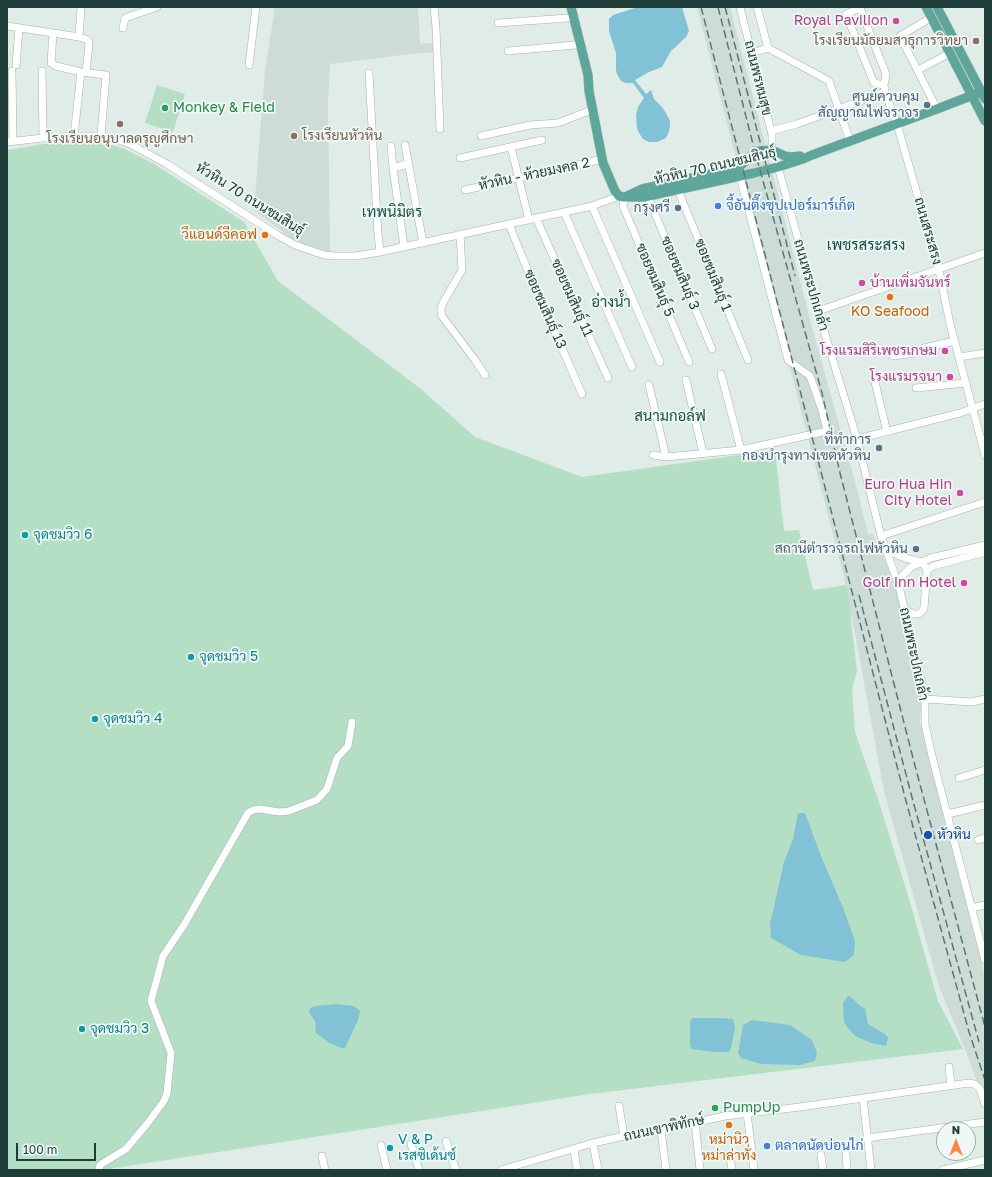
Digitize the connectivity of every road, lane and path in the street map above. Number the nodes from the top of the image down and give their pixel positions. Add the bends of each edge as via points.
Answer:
1 (81, 7) edge
2 (157, 7) edge
3 (256, 7) edge
4 (434, 7) edge
5 (565, 7) edge
6 (571, 7) edge
7 (740, 7) edge
8 (757, 7) edge
9 (926, 7) edge
10 (937, 7) edge
11 (138, 11) edge
12 (932, 17) junction
13 (568, 18) junction
14 (498, 23) dead end
15 (7, 26) edge
16 (18, 28) junction
17 (123, 28) dead end
18 (53, 33) junction
19 (78, 37) junction
20 (574, 45) junction
21 (768, 48) junction
22 (508, 51) dead end
23 (752, 53) junction
24 (950, 53) junction
25 (16, 65) dead end
26 (249, 65) dead end
27 (918, 70) junction
28 (12, 71) dead end
29 (42, 71) dead end
30 (83, 72) junction
31 (369, 73) dead end
32 (884, 88) junction
33 (589, 91) junction
34 (984, 94) edge
35 (972, 96) junction
36 (594, 109) junction
37 (839, 109) junction
38 (937, 110) junction
39 (985, 121) edge
40 (897, 124) junction
41 (440, 129) dead end
42 (771, 132) junction
43 (74, 136) junction
44 (101, 136) junction
45 (481, 136) dead end
46 (43, 138) junction
47 (542, 140) dead end
48 (850, 141) junction
49 (10, 142) edge
50 (405, 145) dead end
51 (391, 146) dead end
52 (511, 147) junction
53 (774, 151) junction
54 (812, 155) junction
55 (750, 157) junction
56 (460, 158) dead end
57 (603, 160) junction
58 (408, 164) junction
59 (778, 167) junction
60 (393, 168) junction
61 (739, 172) junction
62 (758, 172) junction
63 (518, 178) junction
64 (678, 186) junction
65 (465, 190) dead end
66 (621, 197) junction
67 (648, 197) junction
68 (592, 206) junction
69 (564, 212) junction
70 (533, 219) junction
71 (509, 224) junction
72 (460, 234) junction
73 (423, 243) junction
74 (404, 247) junction
75 (380, 252) junction
76 (985, 253) edge
77 (939, 270) junction
78 (818, 311) junction
79 (955, 342) junction
80 (712, 349) dead end
81 (985, 353) edge
82 (893, 356) dead end
83 (959, 357) junction
84 (748, 360) dead end
85 (660, 362) dead end
86 (689, 362) dead end
87 (632, 367) dead end
88 (721, 374) dead end
89 (485, 375) dead end
90 (608, 378) dead end
91 (874, 378) dead end
92 (686, 380) dead end
93 (966, 383) junction
94 (649, 385) dead end
95 (916, 388) dead end
96 (582, 394) dead end
97 (985, 404) edge
98 (972, 409) junction
99 (887, 432) junction
100 (857, 440) junction
101 (741, 450) junction
102 (703, 454) junction
103 (653, 455) dead end
104 (985, 455) edge
105 (666, 457) junction
106 (985, 502) edge
107 (881, 536) junction
108 (985, 544) edge
109 (886, 550) junction
110 (985, 552) edge
111 (958, 555) junction
112 (922, 562) junction
113 (927, 570) junction
114 (899, 586) junction
115 (905, 608) junction
116 (920, 614) junction
117 (909, 631) junction
118 (925, 699) junction
119 (985, 699) edge
120 (352, 722) dead end
121 (985, 770) edge
122 (959, 778) dead end
123 (985, 805) edge
124 (948, 814) junction
125 (985, 905) edge
126 (971, 908) junction
127 (985, 960) edge
128 (949, 1066) dead end
129 (951, 1086) junction
130 (863, 1098) junction
131 (985, 1104) edge
132 (619, 1106) dead end
133 (747, 1113) junction
134 (695, 1122) junction
135 (985, 1122) edge
136 (661, 1130) junction
137 (624, 1136) junction
138 (867, 1138) junction
139 (446, 1140) dead end
140 (411, 1144) dead end
141 (593, 1144) junction
142 (381, 1145) dead end
143 (574, 1148) junction
144 (846, 1154) dead end
145 (821, 1155) dead end
146 (322, 1156) dead end
147 (730, 1157) dead end
148 (985, 1160) edge
149 (99, 1170) edge
150 (325, 1170) edge
151 (387, 1170) edge
152 (419, 1170) edge
153 (456, 1170) edge
154 (500, 1170) edge
155 (577, 1170) edge
156 (598, 1170) edge
157 (666, 1170) edge
158 (700, 1170) edge
159 (732, 1170) edge
160 (754, 1170) edge
161 (823, 1170) edge
162 (847, 1170) edge
163 (871, 1170) edge
164 (943, 1170) edge

1 - 19 street
2 - 11 street
3 - 26 street
4 - 41 street
5 - 13 main road
6 - 33 main road via 588,76
7 - 23 street, ถนนพรหมสุข
8 - 21 street
9 - 12 main road
10 - 34 main road
11 - 17 street via 125,18
12 - 24 main road
12 - 27 street via 900,36
13 - 14 street
13 - 20 main road
15 - 16 street
16 - 18 street
16 - 25 street
18 - 19 street
18 - 30 street via 51,63
19 - 30 street via 89,42
20 - 22 street
20 - 33 main road
21 - 23 street
21 - 37 street via 829,81
23 - 42 street, ถนนพรหมสุข
24 - 27 street
24 - 35 main road
27 - 38 street
28 - 49 street
29 - 46 street
30 - 43 street
30 - 44 street via 106,75
31 - 75 street
32 - 32 street via 874,83 846,14 860,8 886,74
32 - 37 street
32 - 40 street, ถนนสระสรง
33 - 36 main road
34 - 35 main road, หัวหิน 70 ถนนชมสินธุ์
35 - 38 main road, หัวหิน 70 ถนนชมสินธุ์
35 - 39 main road
36 - 45 street via 558,123 530,125
36 - 57 main road
37 - 42 street
37 - 48 street
38 - 40 main road, หัวหิน 70 ถนนชมสินธุ์
40 - 48 main road, หัวหิน 70 ถนนชมสินธุ์
40 - 77 street, ถนนสระสรง
42 - 53 street, ถนนพรหมสุข
43 - 44 street, หัวหิน 70 ถนนชมสินธุ์
43 - 46 street, หัวหิน 70 ถนนชมสินธุ์
44 - 75 street, หัวหิน 70 ถนนชมสินธุ์ via 130,144 167,164 295,246 334,256
46 - 49 street, หัวหิน 70 ถนนชมสินธุ์
47 - 52 street
48 - 54 main road, หัวหิน 70 ถนนชมสินธุ์
50 - 58 street
51 - 60 street
52 - 56 street
52 - 63 street, ซอยชมสินธุ์ 11
53 - 54 main road, หัวหิน 70 ถนนชมสินธุ์ via 791,157
53 - 55 main road, หัวหิน 70 ถนนชมสินธุ์ via 755,152
53 - 59 main road via 780,159
54 - 59 main road, หัวหิน 70 ถนนชมสินธุ์
55 - 61 main road, หัวหิน 70 ถนนชมสินธุ์
55 - 62 main road via 750,168
57 - 63 street, หัวหิน - ห้วยมงคล 2
57 - 66 main road via 612,186
58 - 60 street
58 - 73 street
59 - 62 main road, หัวหิน 70 ถนนชมสินธุ์
59 - 78 street, ถนนพระปกเกล้า
60 - 74 street
61 - 62 main road, หัวหิน 70 ถนนชมสินธุ์
61 - 64 main road, หัวหิน 70 ถนนชมสินธุ์
61 - 101 street via 788,360 810,376 827,431
63 - 65 street, หัวหิน - ห้วยมงคล 2
63 - 70 street, ซอยชมสินธุ์ 11
64 - 66 main road, หัวหิน 70 ถนนชมสินธุ์ via 642,189
64 - 67 main road, หัวหิน 70 ถนนชมสินธุ์
64 - 84 street, ซอยชมสินธุ์ 1
66 - 67 main road, หัวหิน 70 ถนนชมสินธุ์
66 - 68 street, หัวหิน 70 ถนนชมสินธุ์
66 - 86 street, ซอยชมสินธุ์ 5
67 - 80 street, ซอยชมสินธุ์ 3
68 - 69 street, หัวหิน 70 ถนนชมสินธุ์
68 - 85 street
69 - 70 street, หัวหิน 70 ถนนชมสินธุ์
69 - 87 street
70 - 71 street, หัวหิน 70 ถนนชมสินธุ์
70 - 90 street, ซอยชมสินธุ์ 11
71 - 72 street, หัวหิน 70 ถนนชมสินธุ์
71 - 96 street, ซอยชมสินธุ์ 13
72 - 73 street, หัวหิน 70 ถนนชมสินธุ์
72 - 89 street via 462,270 441,311 442,316
73 - 74 street, หัวหิน 70 ถนนชมสินธุ์
74 - 75 street, หัวหิน 70 ถนนชมสินธุ์
76 - 77 street
77 - 78 street
77 - 79 street, ถนนสระสรง
78 - 100 street, ถนนพระปกเกล้า
79 - 82 street via 924,348 916,353
79 - 83 street, ถนนสระสรง
81 - 83 street
83 - 93 street, ถนนสระสรง
88 - 101 street
91 - 99 street
92 - 102 street
93 - 95 street
93 - 98 street, ถนนสระสรง
94 - 105 street
97 - 98 street
98 - 99 street
98 - 104 street, ถนนสระสรง
99 - 100 street
100 - 107 street, ถนนพระปกเกล้า
101 - 102 street
102 - 105 street
103 - 105 street
106 - 107 street
107 - 109 street, ถนนพระปกเกล้า
108 - 111 street
109 - 112 street
109 - 114 street, ถนนพระปกเกล้า
110 - 111 street
111 - 112 street via 931,558
111 - 113 street
112 - 113 street
112 - 114 street via 903,574
113 - 116 street via 924,608
114 - 115 street, ถนนพระปกเกล้า
115 - 116 street via 913,614
115 - 117 street, ถนนพระปกเกล้า
116 - 117 street via 913,620
117 - 118 street, ถนนพระปกเกล้า
118 - 119 street via 972,702
118 - 124 street, ถนนพระปกเกล้า via 925,724
120 - 149 street via 348,746 337,758 327,789 317,800 289,811 260,809 248,813 184,925 163,956 151,1001 171,1053 167,1093 164,1101 126,1149 100,1165
121 - 122 street
123 - 124 street
124 - 126 street, ถนนพระปกเกล้า
125 - 126 street
126 - 127 street, ถนนพระปกเกล้า
128 - 129 street
129 - 130 street, ถนนเขาพิทักษ์
129 - 131 street, ถนนเขาพิทักษ์ via 974,1084 980,1089
130 - 133 street, ถนนเขาพิทักษ์
130 - 138 street
132 - 137 street
133 - 134 street, ถนนเขาพิทักษ์
133 - 160 street
134 - 136 street, ถนนเขาพิทักษ์
134 - 158 street
135 - 138 street
136 - 137 street, ถนนเขาพิทักษ์
136 - 157 street
137 - 141 street, ถนนเขาพิทักษ์
138 - 163 street
139 - 153 street
140 - 152 street
141 - 143 street, ถนนเขาพิทักษ์
141 - 156 street
142 - 151 street
143 - 154 street, ถนนเขาพิทักษ์
143 - 155 street
144 - 162 street
145 - 161 street
146 - 150 street
147 - 159 street
148 - 164 street

